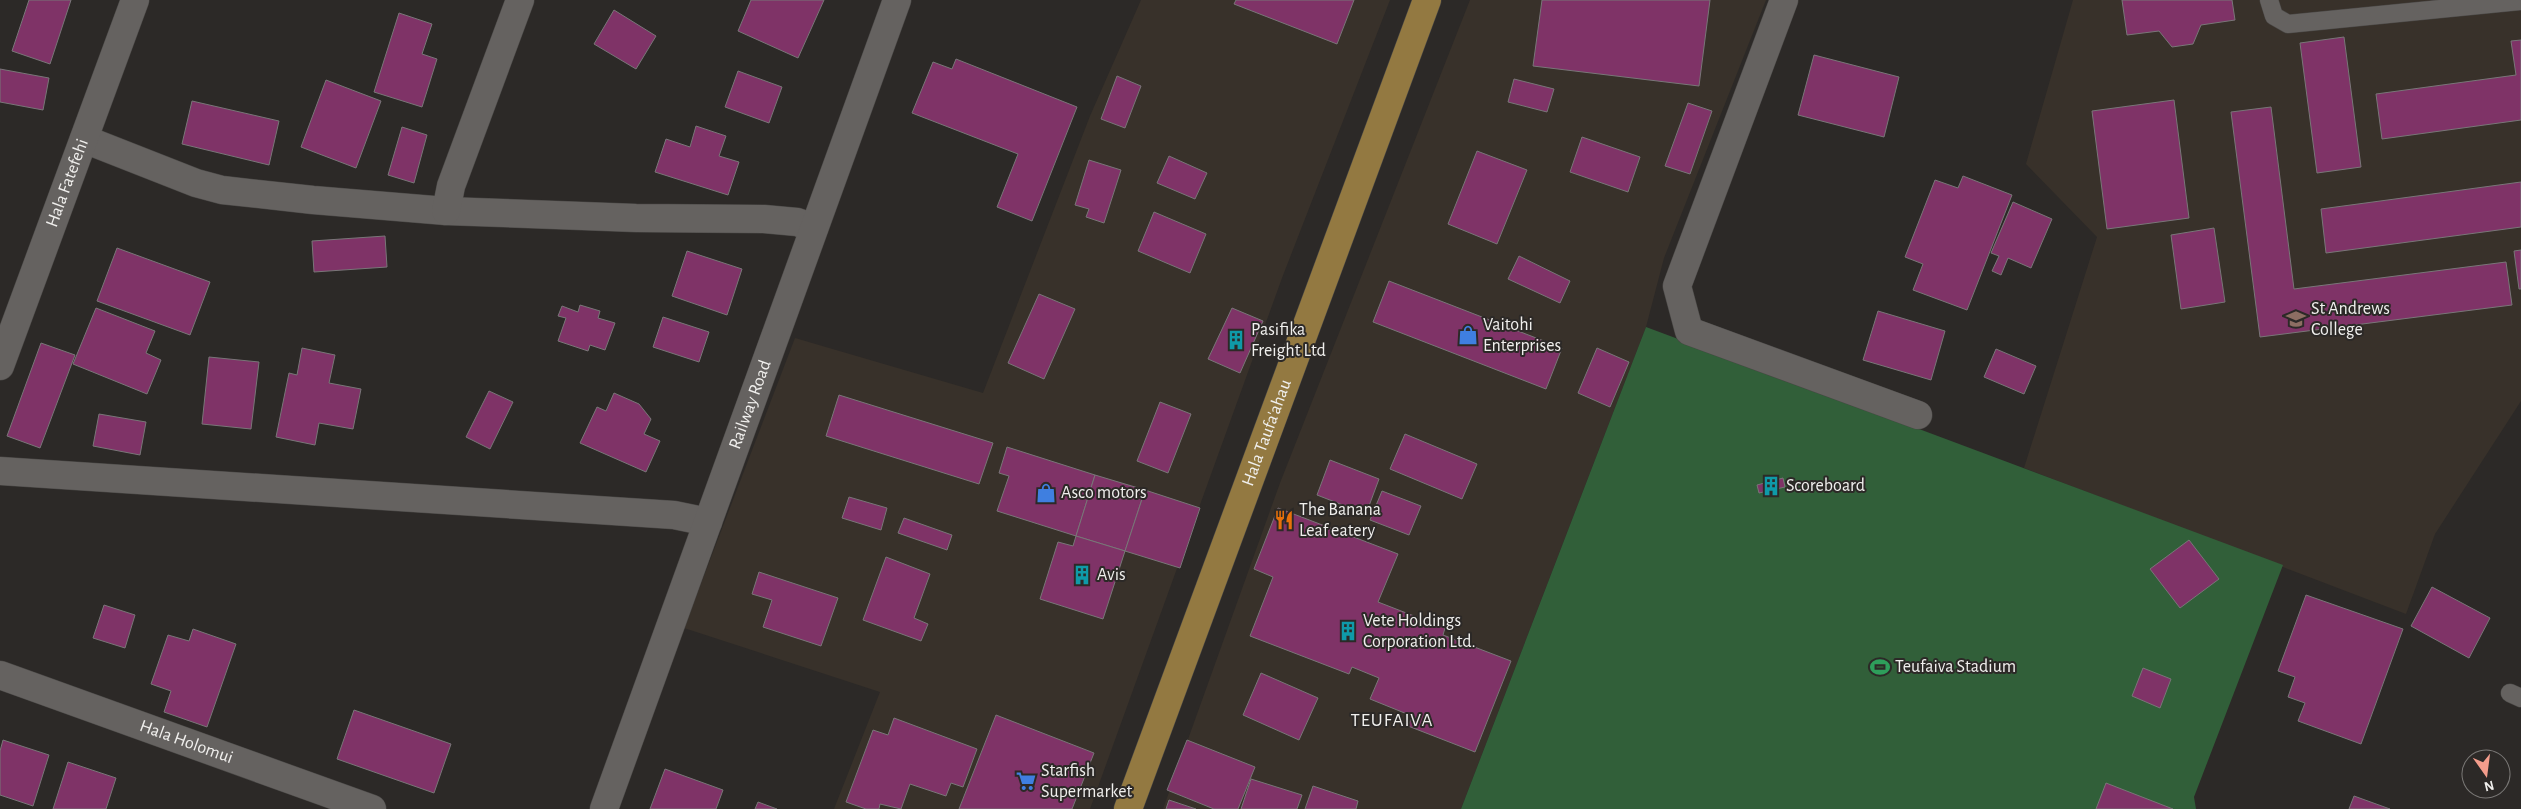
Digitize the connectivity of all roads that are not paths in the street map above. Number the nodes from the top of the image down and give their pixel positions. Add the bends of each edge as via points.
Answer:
1 (135, 0) edge
2 (520, 0) edge
3 (897, 0) edge
4 (1427, 0) edge
5 (1784, 0) edge
6 (2269, 0) edge
7 (2494, 0) edge
8 (2516, 2) edge
9 (84, 139) junction
10 (446, 210) junction
11 (814, 228) junction
12 (0, 366) edge
13 (1918, 415) dead end
14 (0, 471) edge
15 (708, 522) junction
16 (0, 675) edge
17 (372, 809) edge
18 (604, 809) edge
19 (1128, 809) edge

1 - 9 street, Hala Fatefehi
2 - 10 street via 451,186
3 - 11 street, Railway Road
4 - 19 main road, Hala Taufa'ahau
5 - 13 street via 1677,286 1689,331
6 - 8 lane via 2274,16 2288,24
7 - 8 lane
9 - 10 street via 222,190
9 - 12 street, Hala Fatefehi
10 - 11 street via 636,218 764,219 797,222
11 - 15 street, Railway Road
14 - 15 street via 674,515
15 - 18 street, Railway Road
16 - 17 street, Hala Holomui

